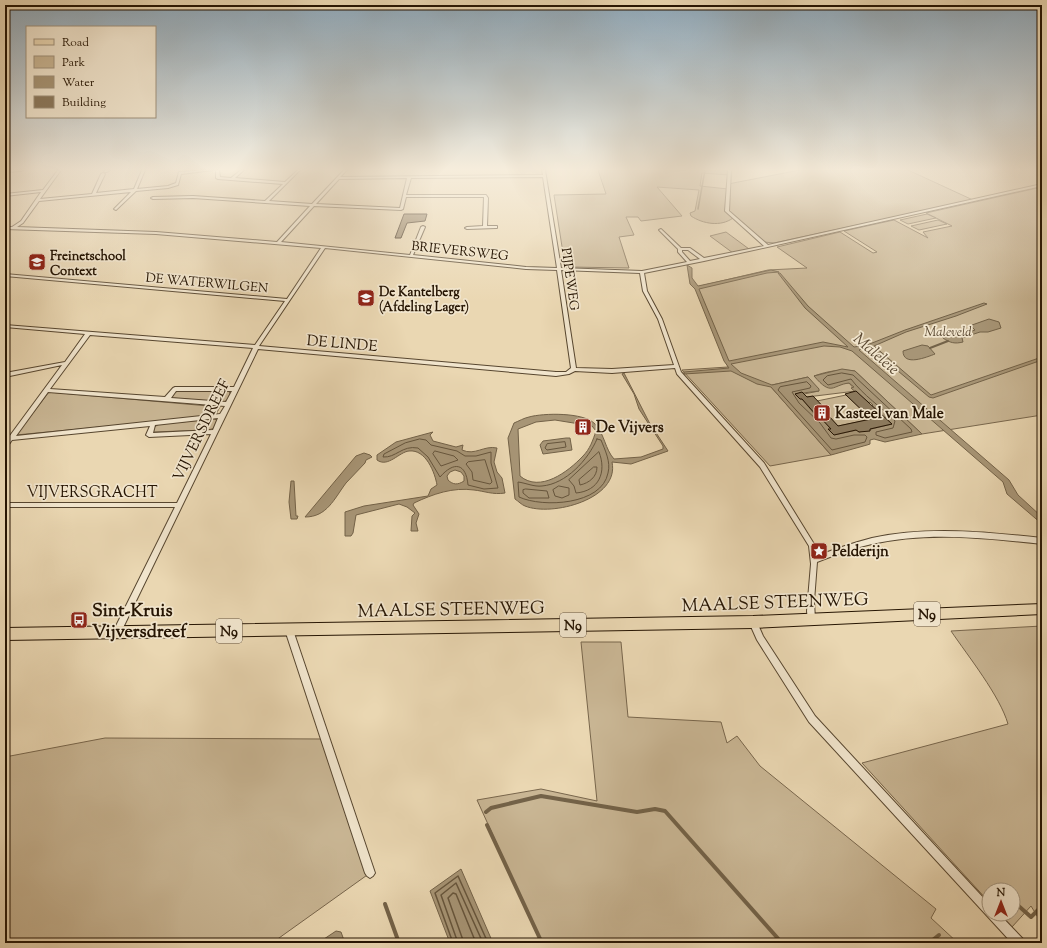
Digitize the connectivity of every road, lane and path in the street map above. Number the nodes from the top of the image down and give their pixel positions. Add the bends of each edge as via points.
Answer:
1 (28, 214) edge
2 (305, 214) edge
3 (485, 214) edge
4 (550, 214) edge
5 (731, 214) edge
6 (910, 214) edge
7 (423, 227) dead end
8 (485, 227) junction
9 (496, 227) dead end
10 (5, 228) edge
11 (13, 228) junction
12 (467, 228) dead end
13 (661, 230) dead end
14 (278, 243) junction
15 (767, 246) junction
16 (324, 247) junction
17 (680, 249) junction
18 (412, 256) junction
19 (704, 260) junction
20 (690, 263) junction
21 (558, 269) junction
22 (642, 272) junction
23 (5, 275) edge
24 (288, 300) junction
25 (5, 326) edge
26 (88, 334) junction
27 (256, 347) junction
28 (66, 363) junction
29 (675, 366) junction
30 (574, 369) junction
31 (5, 375) edge
32 (235, 389) junction
33 (47, 390) junction
34 (167, 399) junction
35 (228, 404) junction
36 (222, 416) junction
37 (153, 424) junction
38 (214, 432) junction
39 (8, 439) edge
40 (5, 446) edge
41 (5, 504) edge
42 (179, 505) junction
43 (1042, 541) edge
44 (815, 560) junction
45 (1042, 609) edge
46 (811, 620) junction
47 (753, 622) junction
48 (289, 630) junction
49 (117, 633) junction
50 (5, 634) edge
51 (370, 873) dead end
52 (981, 901) edge
53 (999, 922) edge
54 (1019, 943) edge

1 - 11 street
2 - 14 street
3 - 8 street
4 - 21 street, PIJPEWEG
5 - 15 street
6 - 15 street
7 - 18 street
8 - 9 street
8 - 12 street
10 - 11 street, BRIEVERSWEG
11 - 14 street, BRIEVERSWEG via 136,232
13 - 17 street
14 - 16 street, BRIEVERSWEG
15 - 19 street, BRIEVERSWEG
16 - 18 street, BRIEVERSWEG
16 - 24 street, VIJVERSDREEF
17 - 19 street via 689,249
17 - 20 street
18 - 21 street, BRIEVERSWEG
19 - 20 street, BRIEVERSWEG
20 - 22 street, BRIEVERSWEG
21 - 22 street, BRIEVERSWEG
21 - 30 street, PIJPEWEG
22 - 29 street via 645,291 660,319
23 - 24 street, DE WATERWILGEN
24 - 27 street, VIJVERSDREEF
25 - 26 street, DE LINDE
26 - 27 street, DE LINDE
26 - 28 street
27 - 30 street, DE LINDE via 556,374 567,374
27 - 32 street, VIJVERSDREEF
28 - 31 street
28 - 33 street
29 - 30 street, DE LINDE via 612,371
29 - 44 street via 766,470 809,539
32 - 34 street via 175,389
32 - 35 street, VIJVERSDREEF
33 - 34 street
33 - 39 street
34 - 35 street
35 - 36 street, VIJVERSDREEF
36 - 37 street
36 - 38 street, VIJVERSDREEF
37 - 38 street via 148,435
37 - 39 street
38 - 42 street, VIJVERSDREEF
39 - 40 street
41 - 42 street, VIJVERSGRACHT
42 - 49 street, VIJVERSDREEF
43 - 44 street via 972,534 906,534 842,549
44 - 46 street
45 - 46 main road, MAALSE STEENWEG / N9
46 - 47 main road, MAALSE STEENWEG / N9
47 - 48 main road, MAALSE STEENWEG / N9
47 - 52 street via 760,638 812,719
48 - 49 main road, MAALSE STEENWEG / N9
48 - 51 street
49 - 50 main road, MAALSE STEENWEG / N9
53 - 54 street

